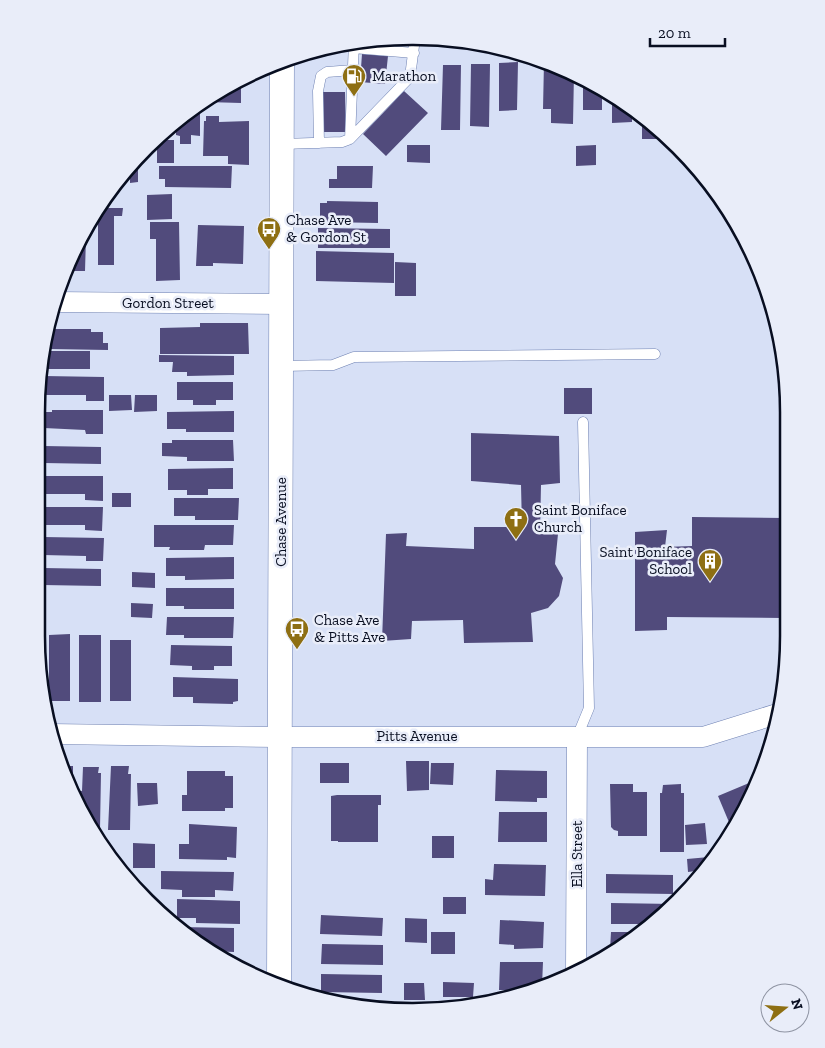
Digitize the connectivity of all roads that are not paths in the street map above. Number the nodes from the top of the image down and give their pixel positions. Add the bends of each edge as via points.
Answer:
1 (415, 45) edge
2 (372, 47) edge
3 (353, 50) edge
4 (414, 53) junction
5 (282, 69) edge
6 (353, 70) junction
7 (350, 139) junction
8 (319, 143) junction
9 (283, 144) junction
10 (63, 302) edge
11 (282, 304) junction
12 (655, 354) dead end
13 (282, 366) junction
14 (583, 422) dead end
15 (771, 716) edge
16 (59, 734) edge
17 (280, 737) junction
18 (577, 737) junction
19 (576, 964) edge
20 (278, 977) edge

1 - 4 lane
2 - 4 lane
3 - 6 lane
4 - 7 lane via 410,77
5 - 9 street, Chase Avenue
6 - 7 lane
6 - 8 lane via 327,72 321,76 318,91
7 - 8 lane
8 - 9 lane
9 - 11 street, Chase Avenue
10 - 11 street, Gordon Street
11 - 13 street, Chase Avenue
12 - 13 lane via 354,357 333,365
13 - 17 street, Chase Avenue
14 - 18 lane via 589,708
15 - 18 street, Pitts Avenue via 703,737
16 - 17 street, Pitts Avenue
17 - 18 street, Pitts Avenue
17 - 20 street, Chase Avenue
18 - 19 street, Ella Street

